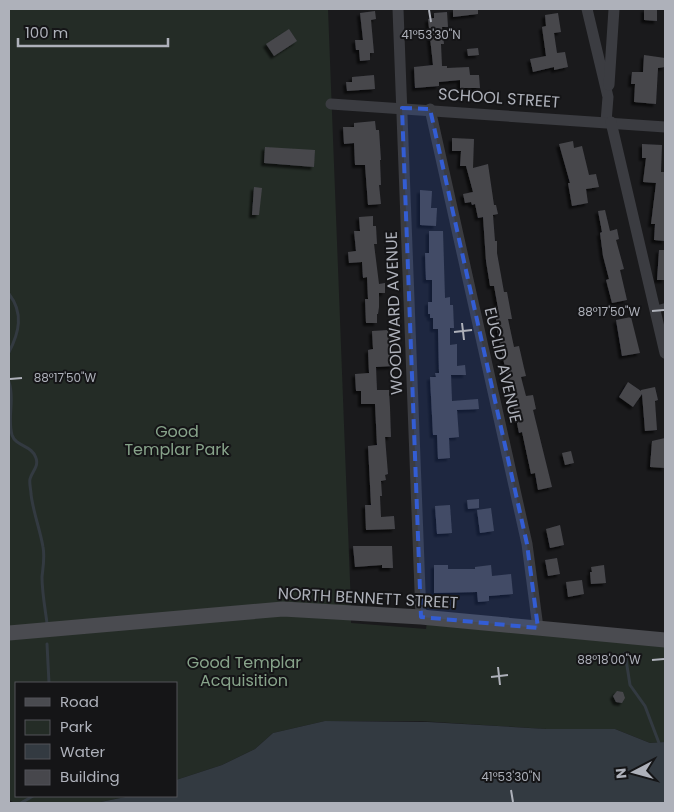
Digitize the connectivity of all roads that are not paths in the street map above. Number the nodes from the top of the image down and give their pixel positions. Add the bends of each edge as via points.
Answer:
1 (398, 9) edge
2 (587, 9) edge
3 (614, 9) edge
4 (608, 97) junction
5 (331, 104) dead end
6 (402, 108) junction
7 (430, 110) junction
8 (608, 122) junction
9 (665, 127) edge
10 (660, 308) edge
11 (665, 353) edge
12 (421, 617) junction
13 (538, 628) junction
14 (9, 633) edge
15 (665, 640) edge

1 - 6 street, WOODWARD AVENUE
2 - 4 street
3 - 4 street
4 - 8 street
5 - 6 street, SCHOOL STREET
6 - 7 street, SCHOOL STREET
6 - 12 street, WOODWARD AVENUE
7 - 8 street, SCHOOL STREET
7 - 13 street, EUCLID AVENUE via 527,544
8 - 9 street, SCHOOL STREET
8 - 10 street
10 - 11 street
12 - 13 main road, NORTH BENNETT STREET
12 - 14 main road, NORTH BENNETT STREET via 283,609
13 - 15 main road, NORTH BENNETT STREET

